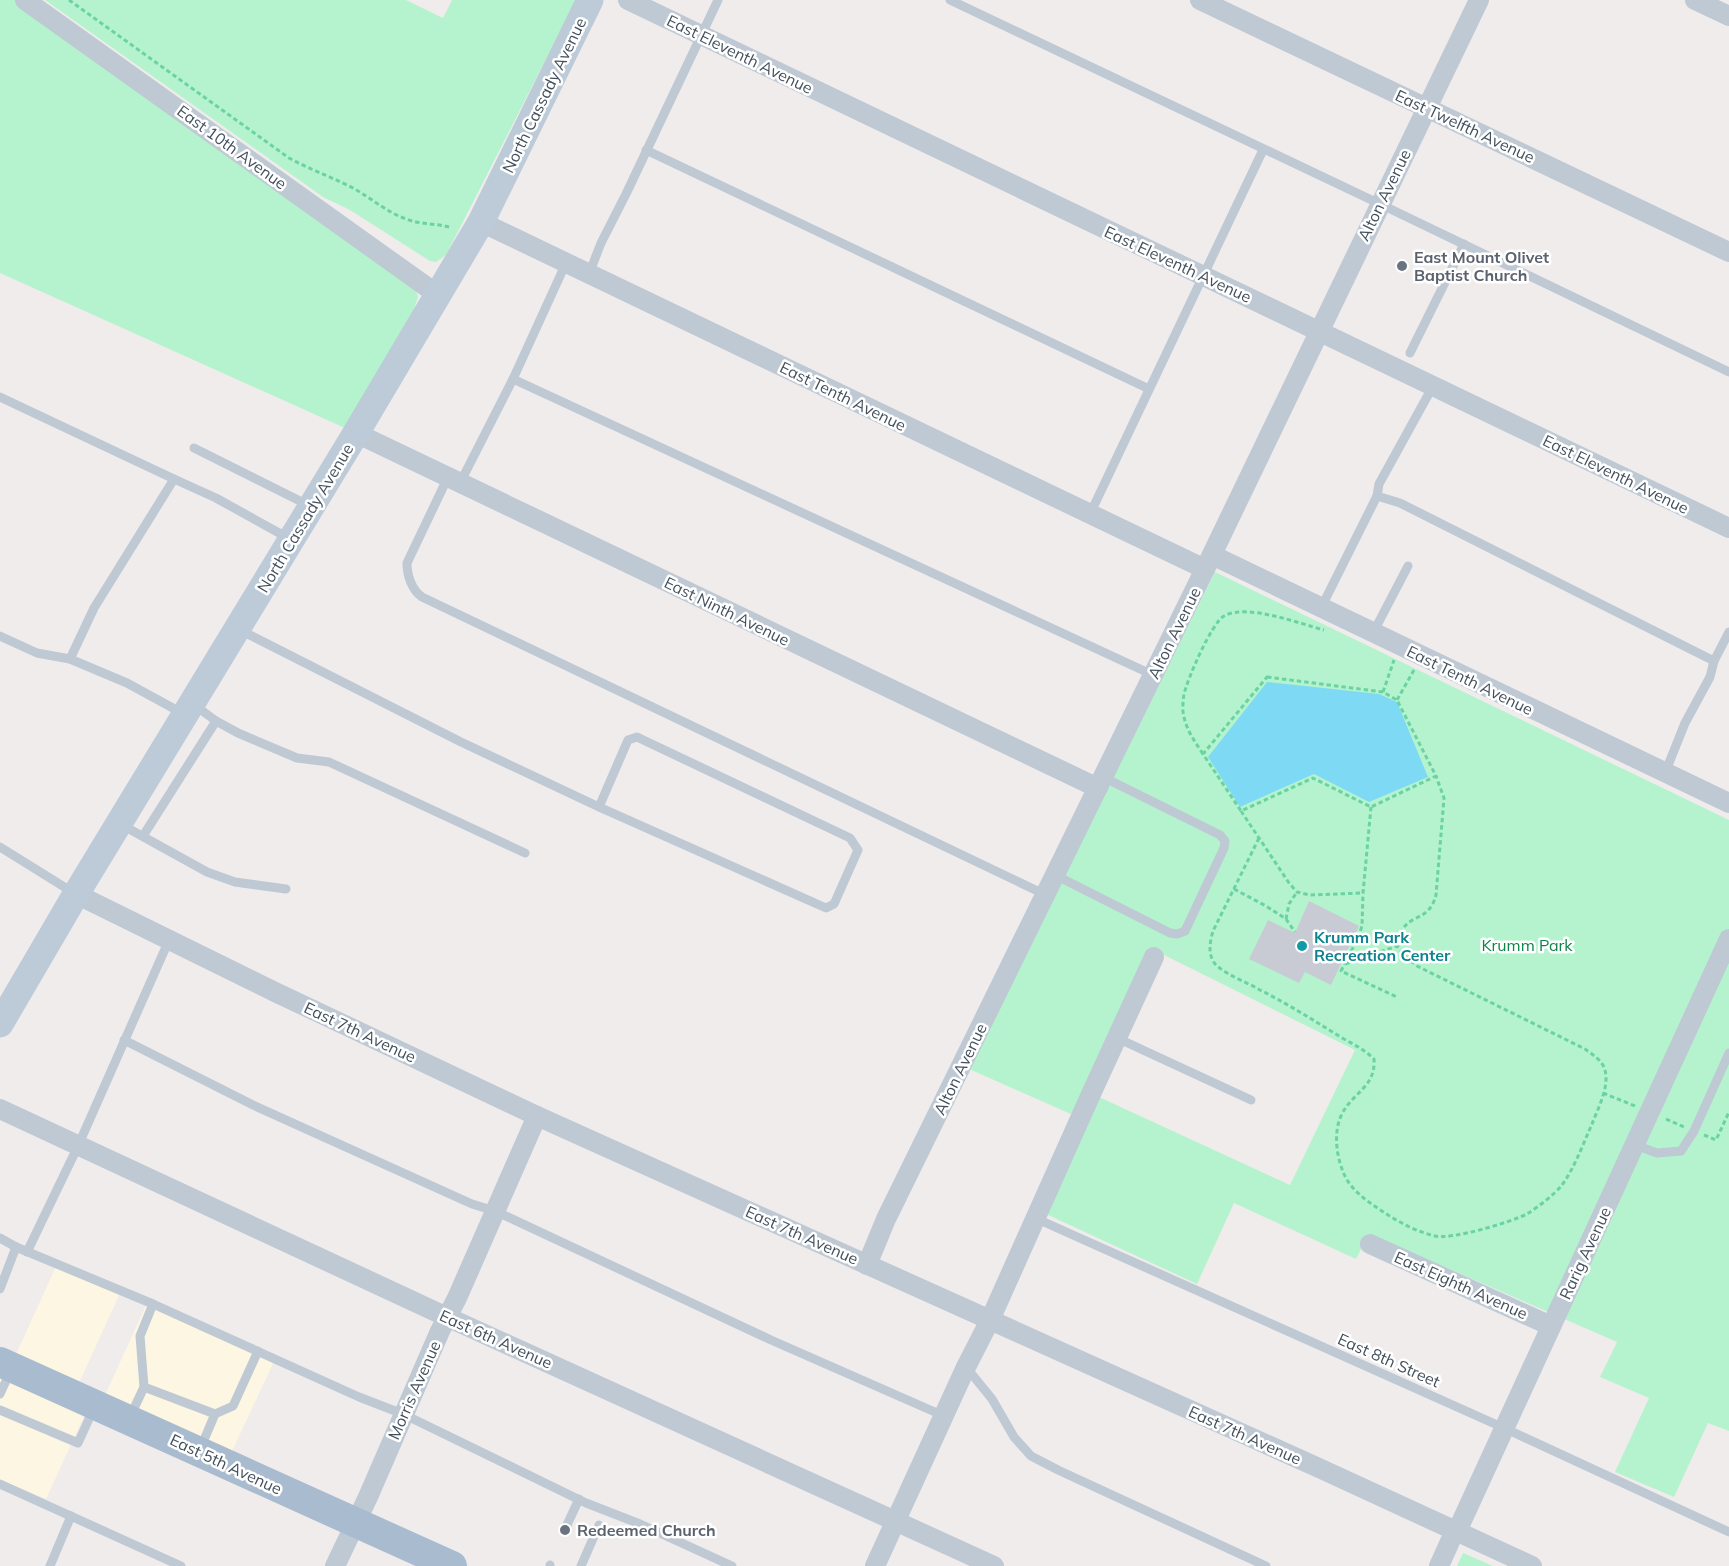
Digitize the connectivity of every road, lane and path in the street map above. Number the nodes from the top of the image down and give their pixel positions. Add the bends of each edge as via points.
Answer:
1 (25, 0) edge
2 (69, 0) edge
3 (590, 0) edge
4 (627, 0) edge
5 (718, 0) edge
6 (950, 0) edge
7 (1200, 0) edge
8 (1479, 0) edge
9 (1695, 0) edge
10 (1729, 16) edge
11 (701, 35) junction
12 (1427, 108) junction
13 (646, 150) junction
14 (1263, 150) junction
15 (1380, 204) junction
16 (468, 226) junction
17 (1464, 244) junction
18 (1729, 252) edge
19 (566, 263) junction
20 (589, 274) junction
21 (1203, 276) junction
22 (438, 295) junction
23 (1319, 331) junction
24 (1410, 353) dead end
25 (1729, 372) edge
26 (513, 379) junction
27 (1433, 386) junction
28 (1149, 389) junction
29 (0, 397) edge
30 (356, 433) junction
31 (194, 447) dead end
32 (174, 479) junction
33 (454, 480) junction
34 (1377, 496) junction
35 (312, 507) junction
36 (1090, 514) junction
37 (1729, 528) edge
38 (292, 540) junction
39 (1208, 562) junction
40 (1408, 566) dead end
41 (1321, 608) junction
42 (237, 629) junction
43 (1324, 630) dead end
44 (1729, 632) edge
45 (1373, 633) junction
46 (0, 636) edge
47 (1389, 655) dead end
48 (1422, 657) junction
49 (70, 658) junction
50 (1714, 661) junction
51 (1153, 675) junction
52 (1383, 692) junction
53 (1397, 700) junction
54 (189, 709) junction
55 (216, 721) junction
56 (1203, 754) junction
57 (1665, 773) junction
58 (1436, 776) junction
59 (1100, 783) junction
60 (1729, 803) edge
61 (599, 807) junction
62 (1371, 807) junction
63 (1241, 810) junction
64 (119, 824) junction
65 (143, 836) junction
66 (1259, 838) junction
67 (0, 847) edge
68 (525, 853) dead end
69 (1055, 875) junction
70 (286, 889) dead end
71 (1234, 889) junction
72 (1297, 892) junction
73 (1363, 893) junction
74 (76, 894) junction
75 (1046, 895) junction
76 (1286, 919) junction
77 (1294, 933) dead end
78 (1729, 939) edge
79 (169, 940) junction
80 (1397, 946) junction
81 (1154, 957) dead end
82 (1344, 965) junction
83 (1397, 997) dead end
84 (4, 1011) edge
85 (1117, 1038) junction
86 (124, 1040) junction
87 (1729, 1053) edge
88 (1603, 1093) junction
89 (1251, 1100) dead end
90 (0, 1109) edge
91 (1649, 1113) junction
92 (537, 1116) junction
93 (1635, 1145) junction
94 (78, 1146) junction
95 (495, 1211) junction
96 (1035, 1218) junction
97 (0, 1238) edge
98 (1370, 1244) dead end
99 (15, 1247) junction
100 (27, 1252) junction
101 (867, 1265) junction
102 (0, 1289) edge
103 (153, 1304) junction
104 (447, 1317) junction
105 (990, 1320) junction
106 (1551, 1326) junction
107 (258, 1351) junction
108 (6, 1364) edge
109 (966, 1367) junction
110 (144, 1387) junction
111 (0, 1394) edge
112 (95, 1404) junction
113 (0, 1410) edge
114 (215, 1414) junction
115 (403, 1414) junction
116 (944, 1416) junction
117 (129, 1419) junction
118 (1504, 1428) junction
119 (199, 1452) junction
120 (0, 1484) edge
121 (579, 1499) junction
122 (71, 1516) junction
123 (895, 1521) junction
124 (356, 1523) junction
125 (567, 1525) dead end
126 (599, 1525) dead end
127 (1456, 1532) junction
128 (1729, 1532) edge
129 (50, 1566) edge
130 (181, 1566) edge
131 (335, 1566) edge
132 (452, 1566) edge
133 (581, 1566) edge
134 (732, 1566) edge
135 (875, 1566) edge
136 (994, 1566) edge
137 (1266, 1566) edge
138 (1439, 1566) edge
139 (1532, 1566) edge

1 - 22 street, East 10th Avenue
2 - 16 path via 308,169 350,186 408,220
3 - 16 main road, North Cassady Avenue
4 - 11 street, East Eleventh Avenue
5 - 11 lane
6 - 14 lane
7 - 12 street, East Twelfth Avenue
8 - 12 street, Alton Avenue
9 - 10 street
11 - 13 lane
11 - 21 street, East Eleventh Avenue
12 - 15 street, Alton Avenue
12 - 18 street, East Twelfth Avenue
13 - 20 lane
13 - 28 lane
14 - 15 lane
14 - 21 lane
15 - 17 lane
15 - 23 street, Alton Avenue
16 - 19 street, East Tenth Avenue
16 - 22 main road, North Cassady Avenue
17 - 24 lane
17 - 25 lane
19 - 20 street, East Tenth Avenue
19 - 26 lane
20 - 36 street, East Tenth Avenue
21 - 23 street, East Eleventh Avenue
21 - 28 lane
22 - 30 main road, North Cassady Avenue
23 - 27 street, East Eleventh Avenue
23 - 39 street, Alton Avenue
26 - 33 lane
26 - 51 lane
27 - 34 lane via 1379,484
27 - 37 street, East Eleventh Avenue
28 - 36 lane
29 - 32 lane
30 - 33 street, East Ninth Avenue
30 - 35 main road, North Cassady Avenue
31 - 35 lane
32 - 38 lane
32 - 49 lane via 94,608
33 - 59 street, East Ninth Avenue
33 - 75 lane via 407,563 413,588 422,597
34 - 41 lane
34 - 50 lane via 1400,503
35 - 38 main road, North Cassady Avenue
36 - 39 street, East Tenth Avenue
38 - 42 main road, North Cassady Avenue
39 - 41 street, East Tenth Avenue
39 - 51 street, Alton Avenue
40 - 45 lane
41 - 45 street, East Tenth Avenue
42 - 54 main road, North Cassady Avenue
42 - 61 lane
43 - 56 path via 1260,613 1224,616 1212,629 1184,694 1183,715
44 - 50 lane
45 - 48 street, East Tenth Avenue
46 - 49 lane via 37,653
47 - 52 path via 1396,655
48 - 53 path
48 - 57 street, East Tenth Avenue
49 - 54 lane
50 - 57 lane
51 - 59 street, Alton Avenue
52 - 53 path
52 - 56 path via 1267,677
53 - 58 path
54 - 55 lane
54 - 64 main road, North Cassady Avenue
55 - 65 lane
55 - 68 lane via 297,759 328,762
56 - 63 path
57 - 60 street, East Tenth Avenue
58 - 62 path
58 - 80 path via 1444,798 1436,895 1433,906 1401,931
59 - 69 street, Alton Avenue
59 - 69 lane via 1220,835 1224,841 1185,931 1170,933
61 - 61 lane via 826,908 834,904 858,850 850,838 638,737 628,740
62 - 63 path via 1313,778
62 - 73 path
63 - 66 path
64 - 65 lane
64 - 74 main road, North Cassady Avenue
65 - 70 lane via 207,872 235,882
66 - 71 path
66 - 72 path
67 - 74 lane
69 - 75 street, Alton Avenue
71 - 76 path
71 - 88 path via 1209,943 1216,964 1293,1006 1374,1059 1370,1081 1342,1114 1337,1147 1348,1183 1394,1219 1437,1236 1472,1231 1526,1214 1561,1187
72 - 73 path via 1310,896
72 - 76 path via 1289,903
73 - 82 path via 1362,926
74 - 79 street, East 7th Avenue
74 - 84 main road, North Cassady Avenue
75 - 101 street, Alton Avenue
76 - 77 path
78 - 91 street, Rarig Avenue
79 - 86 lane
79 - 92 street, East 7th Avenue
80 - 82 path
80 - 88 path via 1417,966 1585,1048 1604,1068
81 - 85 street
82 - 83 path via 1341,971
85 - 89 lane
85 - 96 street
86 - 94 lane
86 - 95 lane via 253,1105
87 - 93 lane via 1681,1151 1657,1153
88 - 91 path
90 - 94 street, East 6th Avenue
91 - 93 street, Rarig Avenue
92 - 95 street, Morris Avenue
92 - 101 street, East 7th Avenue
93 - 106 street, Rarig Avenue
94 - 100 lane
94 - 104 street, East 6th Avenue
95 - 104 street, Morris Avenue
95 - 116 lane via 771,1341
96 - 105 street
96 - 118 lane, East 8th Street
97 - 99 lane
98 - 106 street, East Eighth Avenue
99 - 100 lane
99 - 102 lane
100 - 103 lane
101 - 105 street, East 7th Avenue
103 - 107 lane
103 - 110 lane via 140,1336
104 - 115 street, Morris Avenue
104 - 123 street, East 6th Avenue
105 - 109 street
105 - 127 street, East 7th Avenue
106 - 118 street, Rarig Avenue
107 - 114 lane via 233,1406
107 - 115 lane
108 - 111 lane
108 - 112 main road, East 5th Avenue
109 - 116 street
109 - 137 lane via 1031,1456
110 - 114 lane
110 - 117 lane
112 - 113 lane via 78,1443
112 - 117 main road, East 5th Avenue
114 - 119 lane
115 - 121 lane
115 - 124 street, Morris Avenue
116 - 123 street
117 - 119 main road, East 5th Avenue
118 - 127 street, Rarig Avenue
118 - 128 lane, East 8th Street
119 - 124 main road, East 5th Avenue
120 - 122 lane
121 - 125 lane
121 - 134 lane
122 - 129 lane
122 - 130 lane
123 - 135 street
123 - 136 street, East 6th Avenue
124 - 131 street, Morris Avenue
124 - 132 main road, East 5th Avenue
126 - 133 lane
127 - 138 street, Rarig Avenue
127 - 139 street, East 7th Avenue

